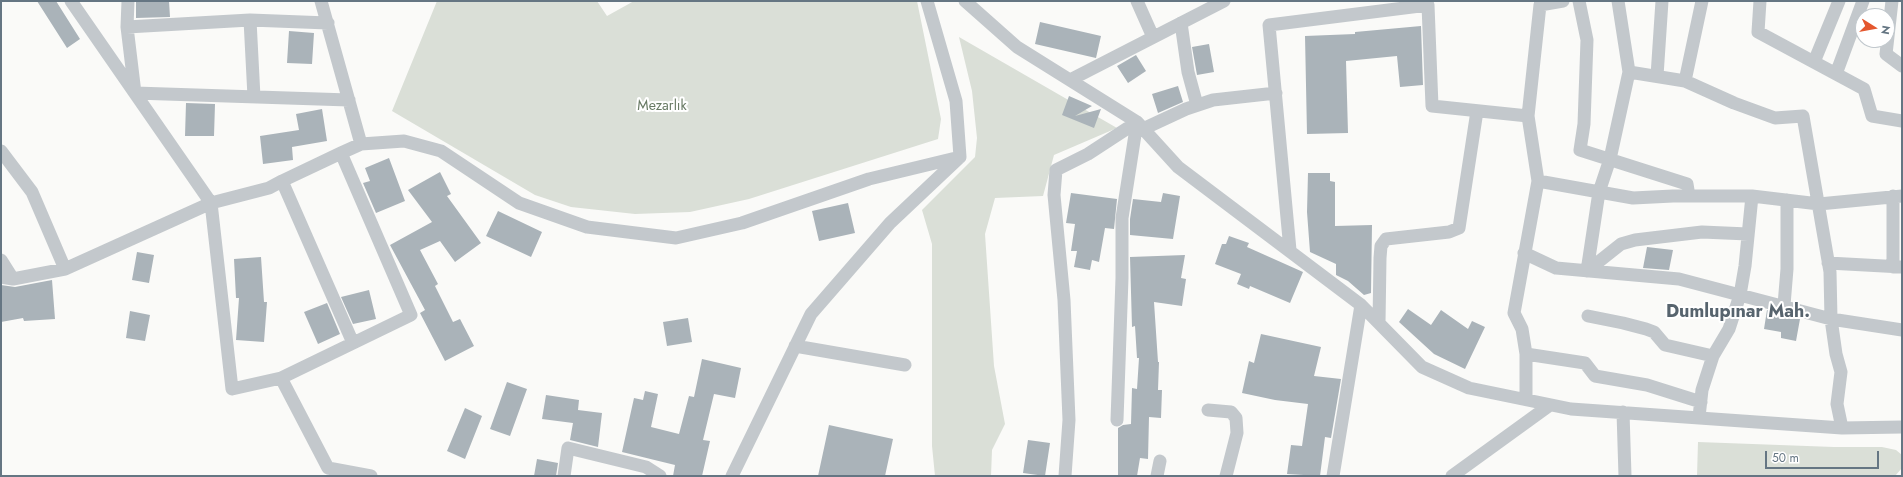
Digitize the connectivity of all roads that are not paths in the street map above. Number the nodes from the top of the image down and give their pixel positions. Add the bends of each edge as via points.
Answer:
1 (71, 1) edge
2 (128, 1) edge
3 (322, 1) edge
4 (926, 1) edge
5 (964, 1) edge
6 (1137, 1) edge
7 (1224, 1) edge
8 (1558, 1) edge
9 (1579, 1) edge
10 (1618, 1) edge
11 (1662, 1) edge
12 (1702, 1) edge
13 (1760, 1) edge
14 (1839, 1) edge
15 (1863, 1) edge
16 (1892, 1) edge
17 (1204, 6) edge
18 (250, 20) junction
19 (328, 23) junction
20 (1181, 23) junction
21 (127, 27) junction
22 (1153, 37) junction
23 (1814, 62) junction
24 (1902, 66) edge
25 (1629, 72) junction
26 (1836, 74) junction
27 (1657, 76) junction
28 (1070, 80) junction
29 (1686, 81) junction
30 (135, 93) junction
31 (1276, 93) junction
32 (254, 97) junction
33 (349, 100) junction
34 (1197, 105) junction
35 (1477, 111) junction
36 (1528, 116) junction
37 (1901, 120) edge
38 (1140, 125) junction
39 (361, 144) junction
40 (1, 151) edge
41 (341, 153) junction
42 (960, 157) junction
43 (1610, 159) junction
44 (282, 181) junction
45 (1538, 181) junction
46 (1599, 192) junction
47 (1689, 196) junction
48 (1752, 196) junction
49 (1897, 196) edge
50 (1787, 200) junction
51 (211, 203) junction
52 (1818, 204) junction
53 (1748, 234) junction
54 (1290, 250) junction
55 (1524, 253) junction
56 (1, 260) edge
57 (1828, 263) junction
58 (1897, 267) edge
59 (65, 269) junction
60 (1587, 271) junction
61 (7, 278) edge
62 (1740, 295) junction
63 (1361, 305) junction
64 (1784, 305) junction
65 (1588, 316) dead end
66 (1831, 319) junction
67 (1379, 323) junction
68 (1902, 330) edge
69 (353, 343) junction
70 (795, 346) junction
71 (1526, 354) junction
72 (1713, 356) junction
73 (905, 365) dead end
74 (281, 378) junction
75 (1526, 399) junction
76 (1701, 402) junction
77 (1550, 405) junction
78 (1208, 410) dead end
79 (1623, 412) junction
80 (1700, 417) junction
81 (1117, 420) dead end
82 (1902, 427) edge
83 (1842, 428) junction
84 (1160, 461) dead end
85 (371, 476) edge
86 (564, 476) edge
87 (660, 476) edge
88 (732, 476) edge
89 (1066, 476) edge
90 (1158, 476) edge
91 (1226, 476) edge
92 (1333, 476) edge
93 (1452, 476) edge
94 (1625, 476) edge

1 - 30 street
2 - 21 street
3 - 19 street
4 - 42 street via 956,101
5 - 28 street via 1017,47
6 - 22 street
7 - 17 street
8 - 36 street via 1540,5
9 - 43 street via 1588,40 1584,124 1580,150
10 - 25 street
11 - 27 street
12 - 29 street
13 - 23 street via 1758,32
14 - 23 street
15 - 26 street
16 - 24 street via 1886,54
17 - 20 street
18 - 19 street
18 - 21 street
18 - 32 street
19 - 33 street
20 - 22 street
20 - 34 street via 1188,72
21 - 30 street
22 - 28 street
23 - 26 street
25 - 27 street
25 - 43 street
26 - 37 street via 1864,89 1872,116
27 - 29 street
28 - 38 street
29 - 52 street via 1734,104 1775,118 1802,116
30 - 32 street
30 - 51 street
31 - 34 street via 1214,100
31 - 35 street via 1269,25 1428,5 1432,106
31 - 54 street
32 - 33 street
33 - 39 street
34 - 38 street
35 - 36 street
35 - 67 street via 1459,228 1448,232 1386,239 1381,246 1380,258
36 - 45 street
38 - 54 street via 1178,167
38 - 81 street via 1122,218
38 - 89 street via 1056,170 1054,195 1064,300 1069,420
39 - 41 street
39 - 42 street via 404,141 441,151 518,203 587,227 676,238 742,223 869,178
40 - 59 street via 32,192
41 - 44 street
41 - 69 street via 411,315
42 - 70 street via 880,234 811,314
43 - 46 street
43 - 47 street via 1687,184
44 - 51 street via 269,188
44 - 69 street
45 - 46 street
45 - 55 street
46 - 47 street via 1633,198
46 - 60 street
47 - 48 street
48 - 50 street
48 - 53 street
49 - 52 street
49 - 58 street
50 - 52 street
50 - 64 street
51 - 59 street
51 - 74 street via 232,389
52 - 57 street
53 - 60 street via 1702,232 1635,240 1621,244
53 - 62 street
54 - 63 street
55 - 60 street via 1556,268
55 - 71 street via 1514,313 1522,329
56 - 61 street
57 - 58 street
57 - 66 street
59 - 61 street
60 - 62 street via 1679,279
62 - 64 street
62 - 72 street via 1729,329
63 - 67 street
63 - 92 street
64 - 66 street
65 - 72 street via 1624,322 1646,329 1654,332 1665,345
66 - 68 street
66 - 83 street via 1841,372 1836,404
67 - 75 street via 1422,367 1469,388
69 - 74 street
70 - 73 street
70 - 88 street
71 - 75 street
71 - 76 street via 1585,363 1595,376 1647,385
72 - 76 street via 1702,390
74 - 85 street via 328,468
75 - 77 street
76 - 80 street
77 - 79 street via 1570,409
77 - 93 street
78 - 91 street via 1231,412 1236,418 1237,433
79 - 80 street
79 - 94 street
80 - 83 street
82 - 83 street
84 - 90 street
86 - 87 street via 568,448 646,467

